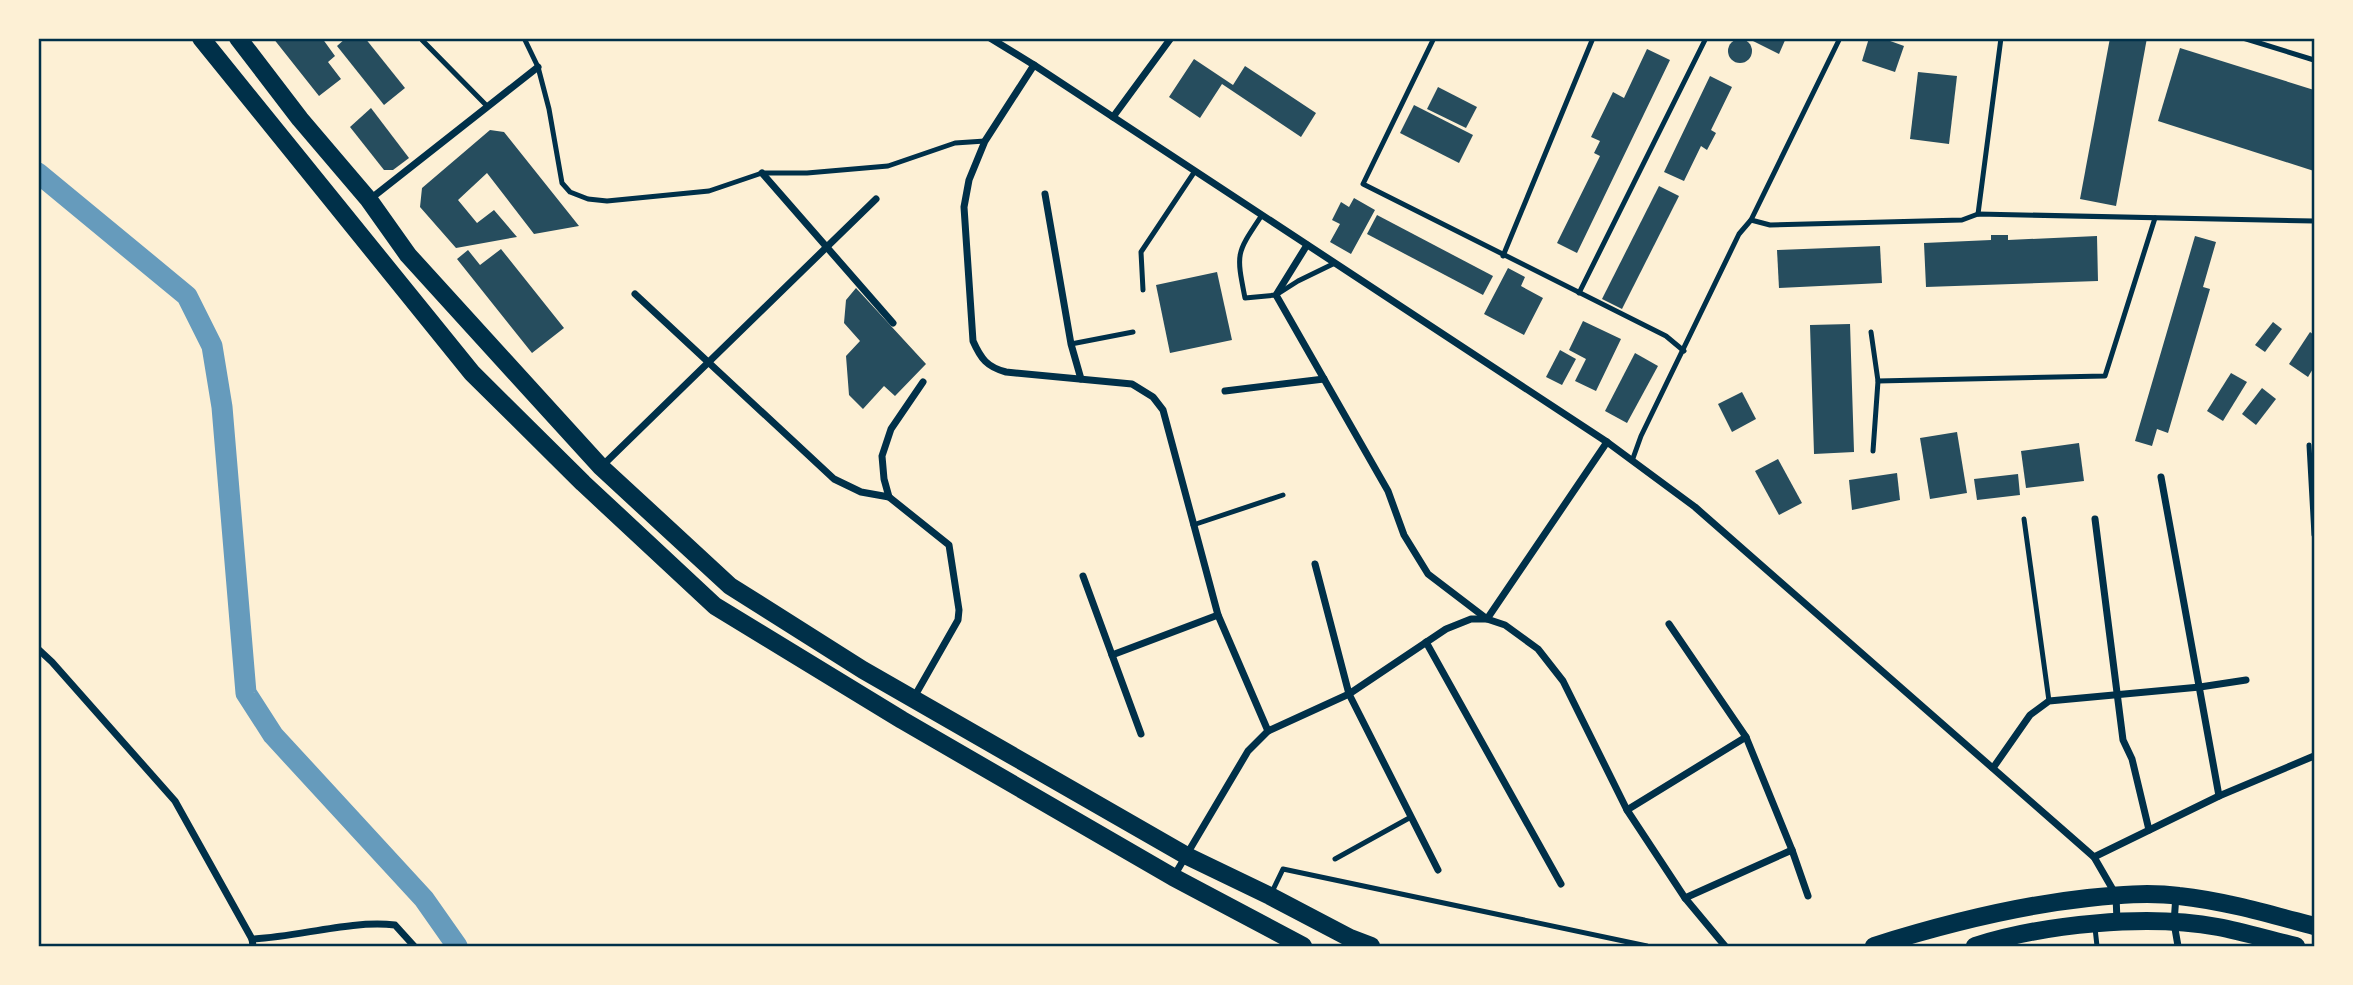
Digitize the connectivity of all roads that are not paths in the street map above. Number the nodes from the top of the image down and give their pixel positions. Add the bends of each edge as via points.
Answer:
1 (201, 38) edge
2 (238, 38) edge
3 (524, 38) edge
4 (990, 38) edge
5 (1171, 38) edge
6 (1434, 38) edge
7 (1592, 38) edge
8 (1706, 38) edge
9 (1840, 38) edge
10 (2243, 38) edge
11 (1999, 39) edge
12 (422, 40) edge
13 (2315, 60) edge
14 (1034, 65) junction
15 (538, 67) junction
16 (487, 106) junction
17 (1113, 117) junction
18 (985, 141) junction
19 (1195, 171) junction
20 (762, 173) junction
21 (1045, 194) dead end
22 (876, 199) dead end
23 (369, 200) junction
24 (1978, 214) junction
25 (1262, 215) junction
26 (2155, 218) junction
27 (1751, 220) junction
28 (2315, 221) edge
29 (1307, 245) junction
30 (827, 246) junction
31 (1503, 256) junction
32 (1335, 263) junction
33 (1143, 290) dead end
34 (1579, 293) junction
35 (635, 294) dead end
36 (1276, 295) junction
37 (893, 323) dead end
38 (1133, 332) dead end
39 (1871, 332) dead end
40 (1072, 344) junction
41 (1684, 351) junction
42 (707, 362) junction
43 (1081, 379) junction
44 (1324, 379) junction
45 (1878, 381) junction
46 (923, 382) dead end
47 (1225, 391) dead end
48 (1607, 442) junction
49 (2309, 445) dead end
50 (1873, 451) dead end
51 (1632, 461) junction
52 (601, 467) junction
53 (2161, 477) dead end
54 (1283, 495) dead end
55 (889, 497) junction
56 (2024, 519) dead end
57 (2095, 519) dead end
58 (1193, 525) junction
59 (2315, 535) edge
60 (1315, 564) dead end
61 (1083, 576) dead end
62 (1218, 615) junction
63 (1487, 619) junction
64 (1670, 624) dead end
65 (1426, 642) junction
66 (38, 649) edge
67 (1112, 655) junction
68 (2246, 680) dead end
69 (2200, 687) junction
70 (1349, 694) junction
71 (2117, 695) junction
72 (913, 699) junction
73 (2049, 701) junction
74 (1268, 731) junction
75 (1141, 734) dead end
76 (1746, 737) junction
77 (2315, 756) edge
78 (1993, 768) junction
79 (2219, 796) junction
80 (1627, 810) junction
81 (1411, 817) junction
82 (2149, 830) junction
83 (1792, 850) junction
84 (1188, 856) junction
85 (2094, 857) junction
86 (1335, 859) dead end
87 (1438, 870) dead end
88 (1173, 877) junction
89 (1561, 884) dead end
90 (2116, 895) junction
91 (2176, 895) junction
92 (1270, 896) junction
93 (1808, 896) dead end
94 (1685, 898) junction
95 (2117, 922) junction
96 (2174, 923) junction
97 (2095, 925) junction
98 (2315, 926) edge
99 (253, 943) edge
100 (1647, 946) edge
101 (414, 947) edge
102 (1303, 947) edge
103 (1371, 947) edge
104 (1724, 947) edge
105 (1874, 947) edge
106 (1975, 947) edge
107 (2097, 947) edge
108 (2178, 947) edge
109 (2296, 947) edge

1 - 88 main road via 472,373 715,606
2 - 23 main road
3 - 15 lane
4 - 14 street
5 - 17 street
6 - 31 lane via 1363,184
7 - 31 lane
8 - 34 lane
9 - 27 lane
10 - 13 lane
11 - 24 lane
12 - 16 lane
14 - 17 street
14 - 18 street
15 - 16 street
15 - 20 lane via 562,183 570,192 607,201 709,191
16 - 23 street
17 - 19 street
18 - 20 lane via 955,143 888,166
18 - 43 street via 964,207 973,341 991,368
19 - 25 street
19 - 33 lane via 1141,252
20 - 30 street
21 - 40 street
22 - 30 street
23 - 52 main road via 408,256
24 - 26 lane
24 - 27 lane via 1962,220 1770,225
25 - 29 street
25 - 36 lane via 1242,245 1238,261 1245,298
26 - 28 lane
26 - 45 lane via 2105,376
27 - 41 lane via 1739,233
29 - 32 street
29 - 36 street
30 - 37 street
30 - 42 street
31 - 34 lane
32 - 36 lane
32 - 48 street
34 - 41 lane via 1666,336
35 - 42 street
36 - 44 street
38 - 40 lane
39 - 45 lane
40 - 43 street
41 - 51 lane
42 - 52 street
42 - 55 street via 834,480
43 - 58 street via 1132,384 1153,397 1163,410
44 - 47 street
44 - 63 street via 1388,491 1404,536 1427,574
45 - 50 lane
46 - 55 street via 891,429 882,456
48 - 51 street
48 - 63 street
49 - 59 lane
51 - 78 street via 1695,507
52 - 72 main road via 730,586
53 - 69 street
54 - 58 lane
55 - 72 street via 949,545 959,610 958,620
56 - 73 lane
57 - 71 street
58 - 62 street
60 - 70 street
61 - 67 street
62 - 67 street
62 - 74 street
63 - 65 street via 1471,619
63 - 80 street via 1505,625 1538,649 1563,681
64 - 76 street
65 - 70 street
65 - 89 street
66 - 99 street via 175,801
67 - 75 street
68 - 69 street
69 - 71 street
69 - 79 street
70 - 74 street
70 - 81 street
71 - 73 street
71 - 82 street via 2123,740
72 - 84 main road
73 - 78 street via 2030,715
74 - 84 street via 1248,751
76 - 80 street
76 - 83 street
77 - 79 street
78 - 85 street
79 - 82 street
80 - 94 street
81 - 86 lane
81 - 87 street
82 - 85 street
83 - 93 street
83 - 94 street
84 - 88 street
84 - 92 main road
85 - 90 street
88 - 102 main road
90 - 91 main road
90 - 95 street
90 - 105 main road via 2038,903 1981,915
91 - 96 street
91 - 98 main road
92 - 100 lane via 1283,869
92 - 103 main road
94 - 104 street
95 - 96 main road
95 - 97 main road
96 - 108 street
96 - 109 main road via 2217,927
97 - 106 main road via 2041,931
97 - 107 lane
99 - 101 street via 374,923 395,925

